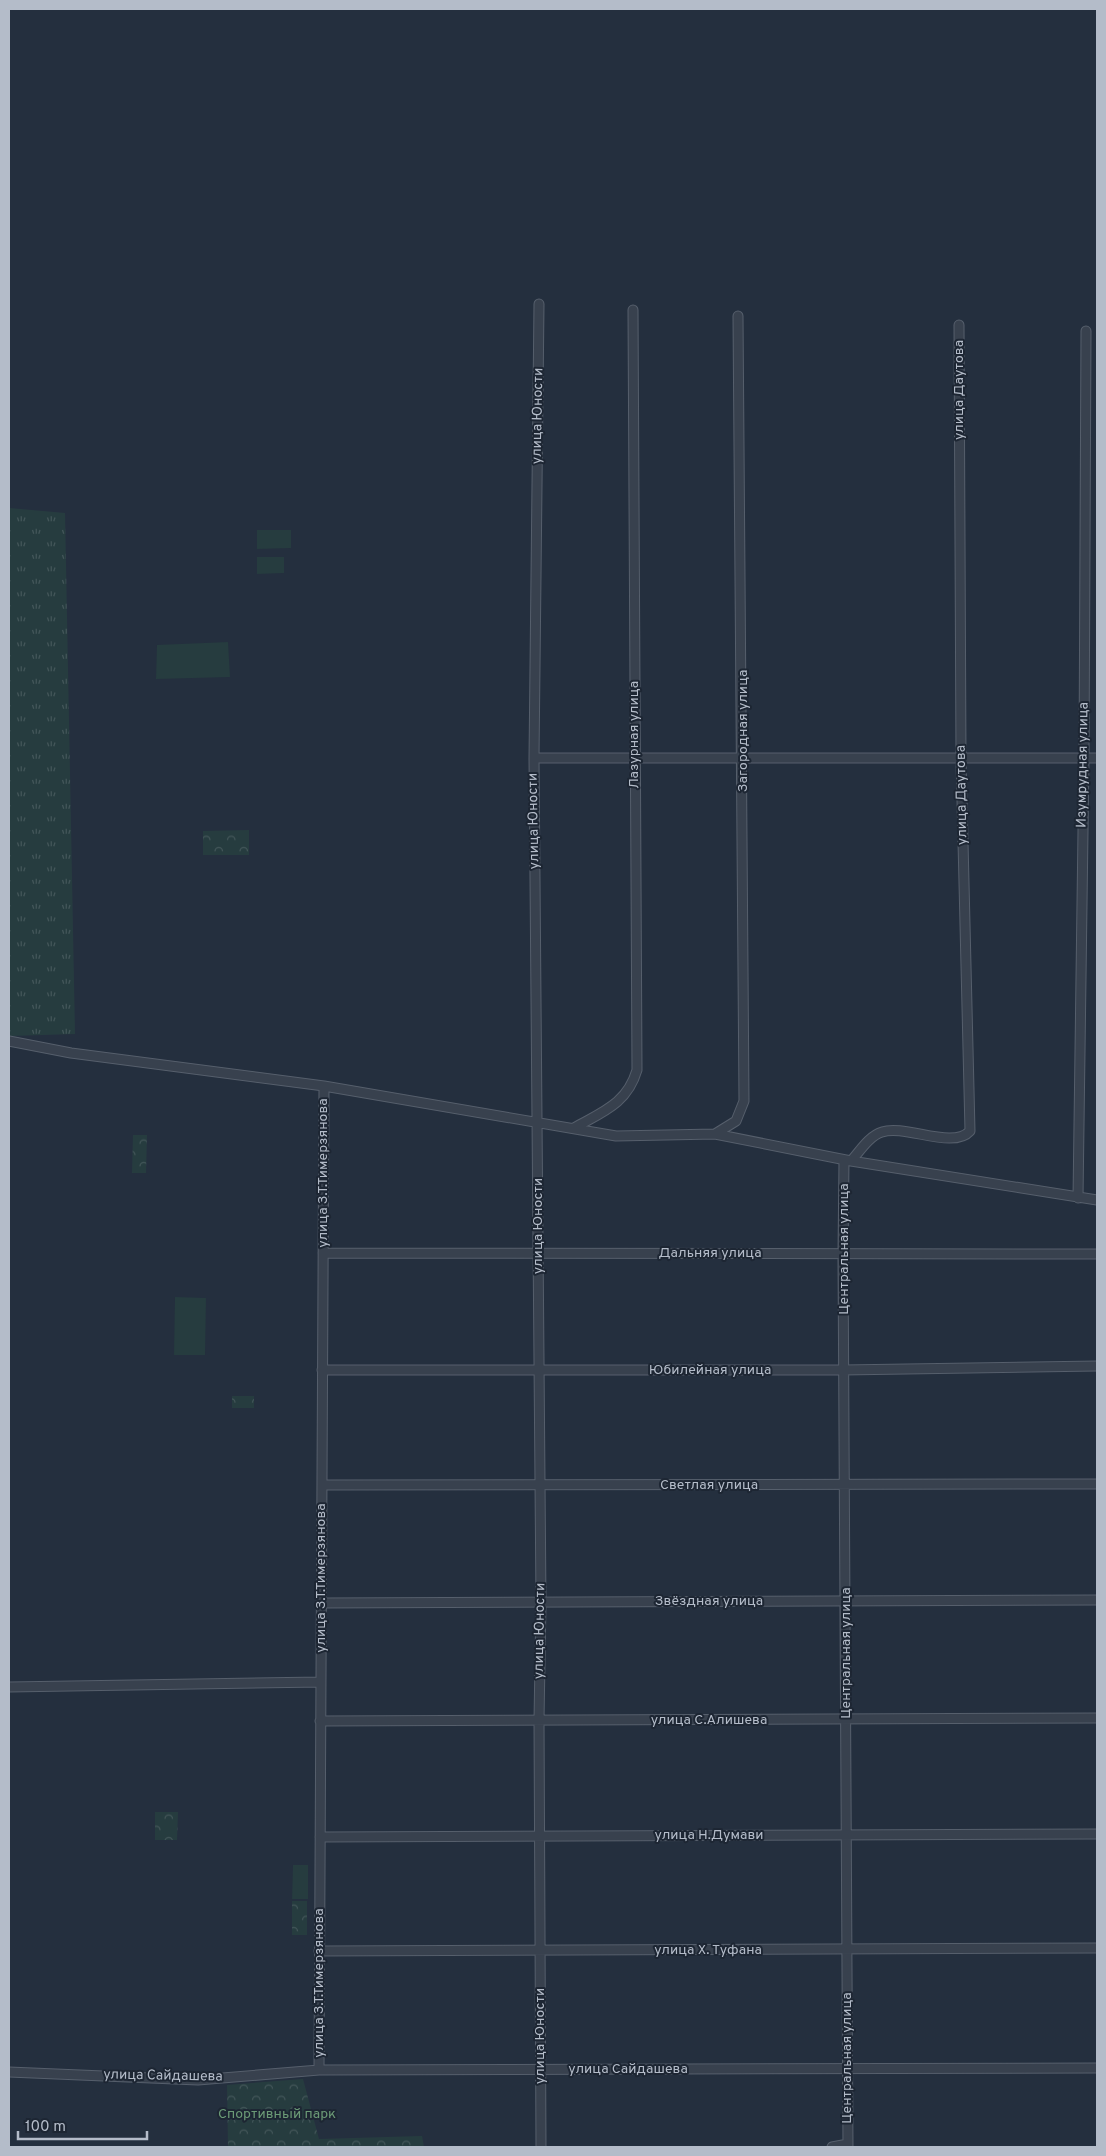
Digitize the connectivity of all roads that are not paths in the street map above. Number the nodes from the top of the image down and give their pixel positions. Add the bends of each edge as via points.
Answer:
1 (539, 304) dead end
2 (633, 310) dead end
3 (738, 316) dead end
4 (959, 326) dead end
5 (1086, 331) dead end
6 (534, 758) junction
7 (634, 758) junction
8 (743, 758) junction
9 (1084, 758) junction
10 (1097, 758) edge
11 (961, 759) junction
12 (9, 1041) edge
13 (324, 1086) junction
14 (537, 1122) junction
15 (574, 1128) junction
16 (715, 1134) junction
17 (848, 1160) junction
18 (1078, 1198) junction
19 (1097, 1200) edge
20 (538, 1252) junction
21 (323, 1253) junction
22 (843, 1254) junction
23 (1097, 1254) edge
24 (1097, 1366) edge
25 (540, 1369) junction
26 (322, 1370) junction
27 (843, 1370) junction
28 (1097, 1484) edge
29 (540, 1485) junction
30 (322, 1486) junction
31 (844, 1486) junction
32 (1097, 1600) edge
33 (846, 1601) junction
34 (541, 1602) junction
35 (321, 1603) junction
36 (321, 1682) junction
37 (9, 1687) edge
38 (1097, 1718) edge
39 (846, 1719) junction
40 (539, 1720) junction
41 (320, 1721) junction
42 (1097, 1834) edge
43 (847, 1835) junction
44 (539, 1836) junction
45 (320, 1837) junction
46 (1097, 1948) edge
47 (847, 1950) junction
48 (540, 1951) junction
49 (319, 1952) junction
50 (848, 2068) junction
51 (1097, 2068) edge
52 (540, 2069) junction
53 (319, 2070) junction
54 (9, 2072) edge
55 (848, 2146) edge
56 (541, 2147) edge
57 (832, 2147) edge

1 - 6 street, улица Юности
2 - 7 street, Лазурная улица
3 - 8 street, Загородная улица
4 - 11 street, улица Даутова
5 - 9 street, Изумрудная улица
6 - 7 street
6 - 14 street, улица Юности
7 - 8 street
7 - 15 street, Лазурная улица via 636,1070 625,1096
8 - 11 street
8 - 16 street, Загородная улица via 744,1101 736,1121
9 - 10 street
9 - 11 street
9 - 18 street, Изумрудная улица
11 - 17 street, улица Даутова via 970,1131 959,1138 880,1132
12 - 13 street via 71,1053
13 - 14 street
13 - 21 street, улица З.Т.Тимерзянова
14 - 15 street
14 - 20 street, улица Юности
15 - 16 street via 616,1136
16 - 17 street
17 - 18 street
17 - 22 street, Центральная улица
18 - 19 street
20 - 21 street, Дальняя улица
20 - 22 street, Дальняя улица
20 - 25 street, улица Юности
21 - 26 street, улица З.Т.Тимерзянова
22 - 23 street, Дальняя улица
22 - 27 street, Центральная улица
24 - 27 street, Юбилейная улица
25 - 26 street, Юбилейная улица
25 - 27 street, Юбилейная улица
25 - 29 street, улица Юности
26 - 30 street, улица З.Т.Тимерзянова
27 - 31 street, Центральная улица
28 - 31 street, Светлая улица
29 - 30 street, Светлая улица
29 - 31 street, Светлая улица
29 - 34 street, улица Юности
30 - 35 street, улица З.Т.Тимерзянова
31 - 33 street, Центральная улица
32 - 33 street, Звёздная улица
33 - 34 street, Звёздная улица
33 - 39 street, Центральная улица
34 - 35 street, Звёздная улица
34 - 40 street, улица Юности
35 - 36 street, улица З.Т.Тимерзянова
36 - 37 street
36 - 41 street, улица З.Т.Тимерзянова
38 - 39 street, улица С.Алишева
39 - 40 street, улица С.Алишева
39 - 43 street, Центральная улица
40 - 41 street, улица С.Алишева
40 - 44 street, улица Юности
41 - 45 street, улица З.Т.Тимерзянова
42 - 43 street, улица Н.Думави
43 - 44 street, улица Н.Думави
43 - 47 street, Центральная улица
44 - 45 street, улица Н.Думави
44 - 48 street, улица Юности
45 - 49 street, улица З.Т.Тимерзянова
46 - 47 street, улица Х. Туфана
47 - 48 street, улица Х. Туфана
47 - 50 street, Центральная улица
48 - 49 street, улица Х. Туфана
48 - 52 street, улица Юности
49 - 53 street, улица З.Т.Тимерзянова
50 - 51 street, улица Сайдашева
50 - 52 street, улица Сайдашева
50 - 55 street, Центральная улица
52 - 53 street, улица Сайдашева
52 - 56 street, улица Юности
53 - 54 street, улица Сайдашева via 198,2080
55 - 57 street

